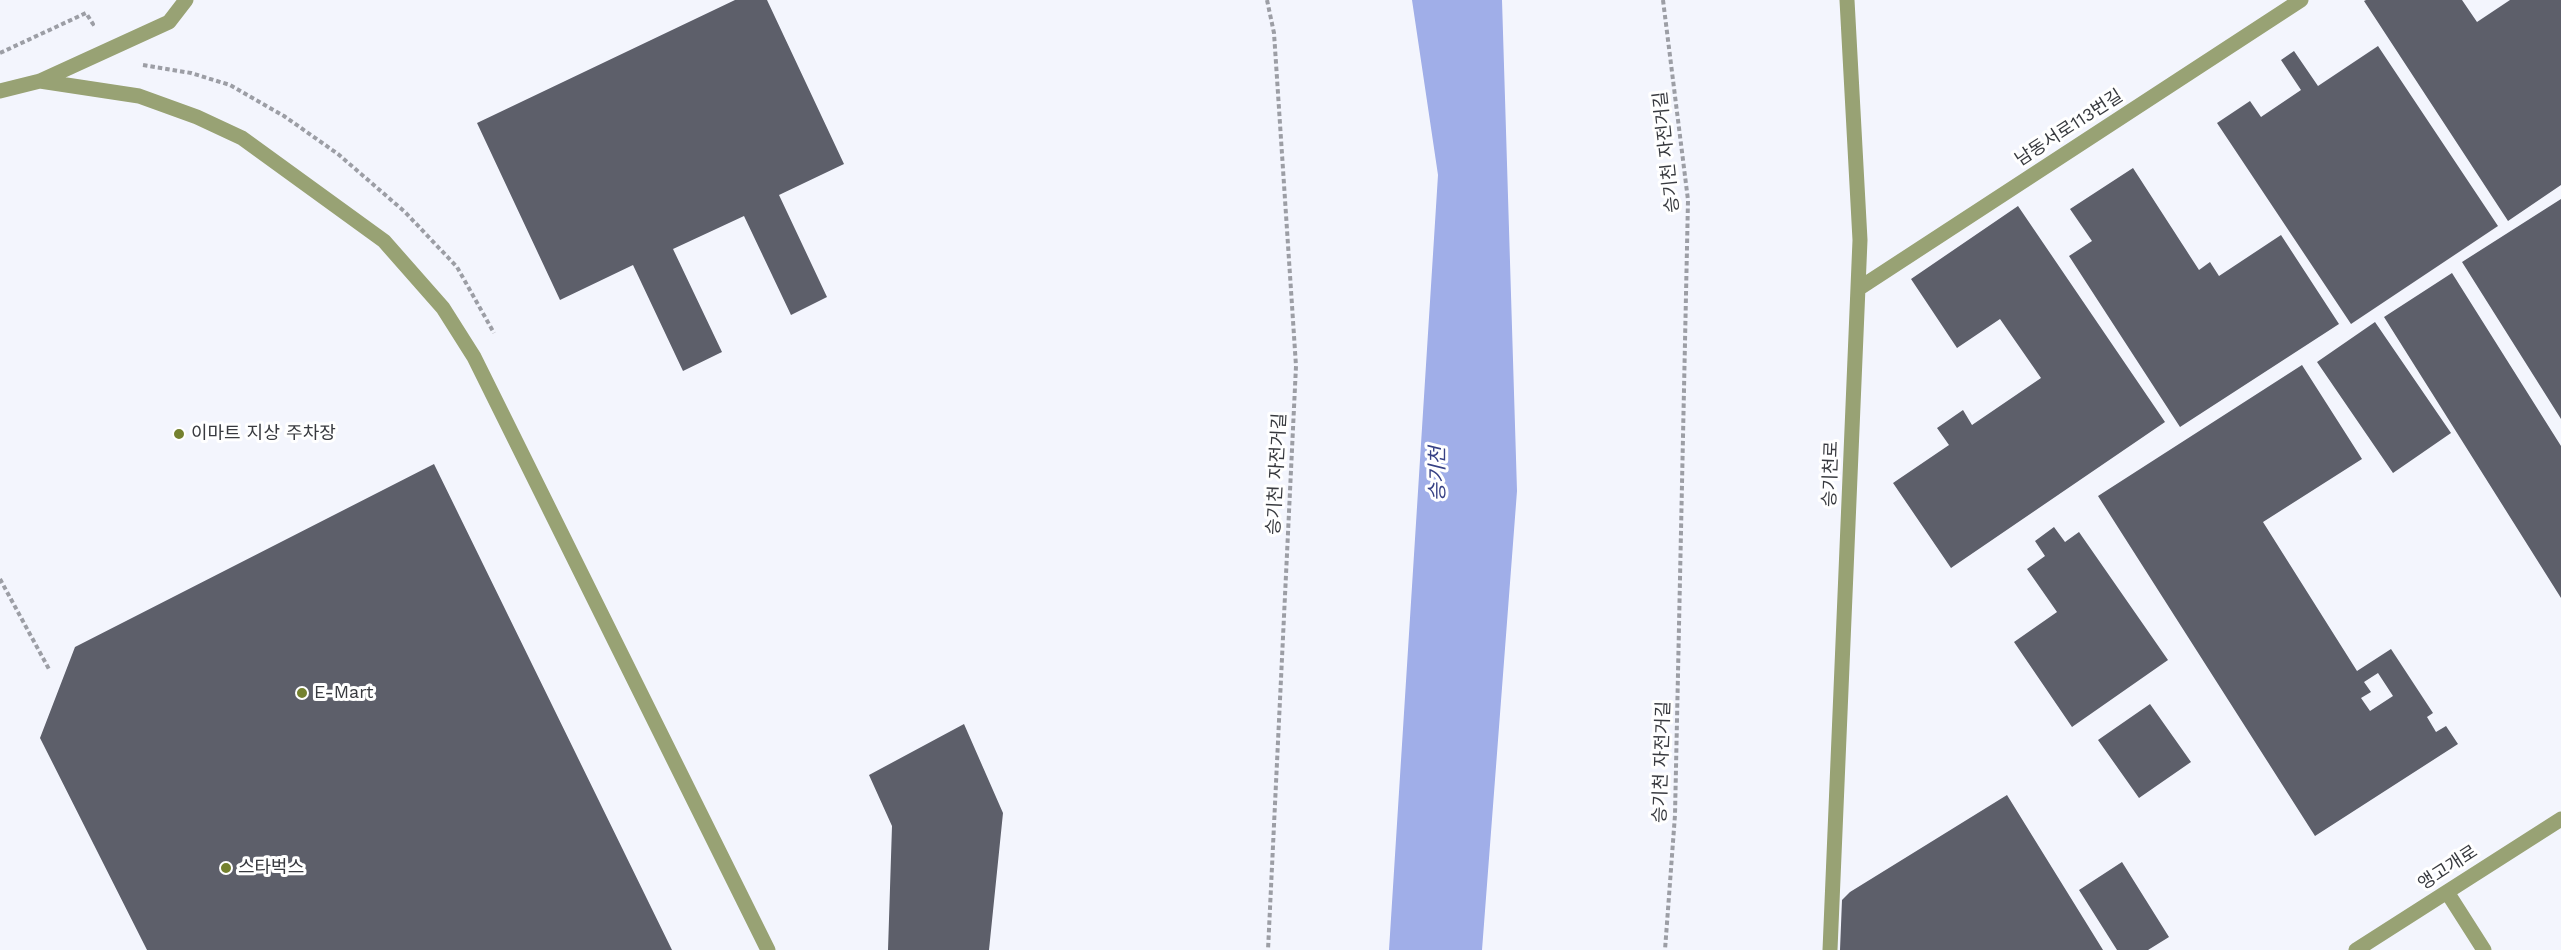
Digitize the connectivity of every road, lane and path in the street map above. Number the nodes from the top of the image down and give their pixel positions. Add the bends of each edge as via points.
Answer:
1 (186, 0) edge
2 (1267, 0) edge
3 (1663, 0) edge
4 (1847, 0) edge
5 (2301, 0) edge
6 (93, 24) dead end
7 (0, 53) edge
8 (40, 81) junction
9 (0, 91) edge
10 (1858, 289) junction
11 (0, 579) edge
12 (50, 671) dead end
13 (2561, 819) edge
14 (2447, 892) junction
15 (768, 950) edge
16 (1268, 950) edge
17 (1665, 950) edge
18 (1830, 950) edge
19 (2356, 950) edge
20 (2484, 950) edge

1 - 8 street via 169,22
2 - 16 path, 승기천 자전거길 via 1274,33 1296,366
3 - 17 path, 승기천 자전거길 via 1688,200 1675,815
4 - 10 street, 승기천로 via 1860,240
5 - 10 street, 남동서로113번길
6 - 7 path via 86,13
8 - 9 street
8 - 15 street via 139,96 242,138 384,241 443,308 479,368
10 - 18 street, 승기천로
11 - 12 path
13 - 14 street, 앵고개로
14 - 19 street, 앵고개로
14 - 20 street

